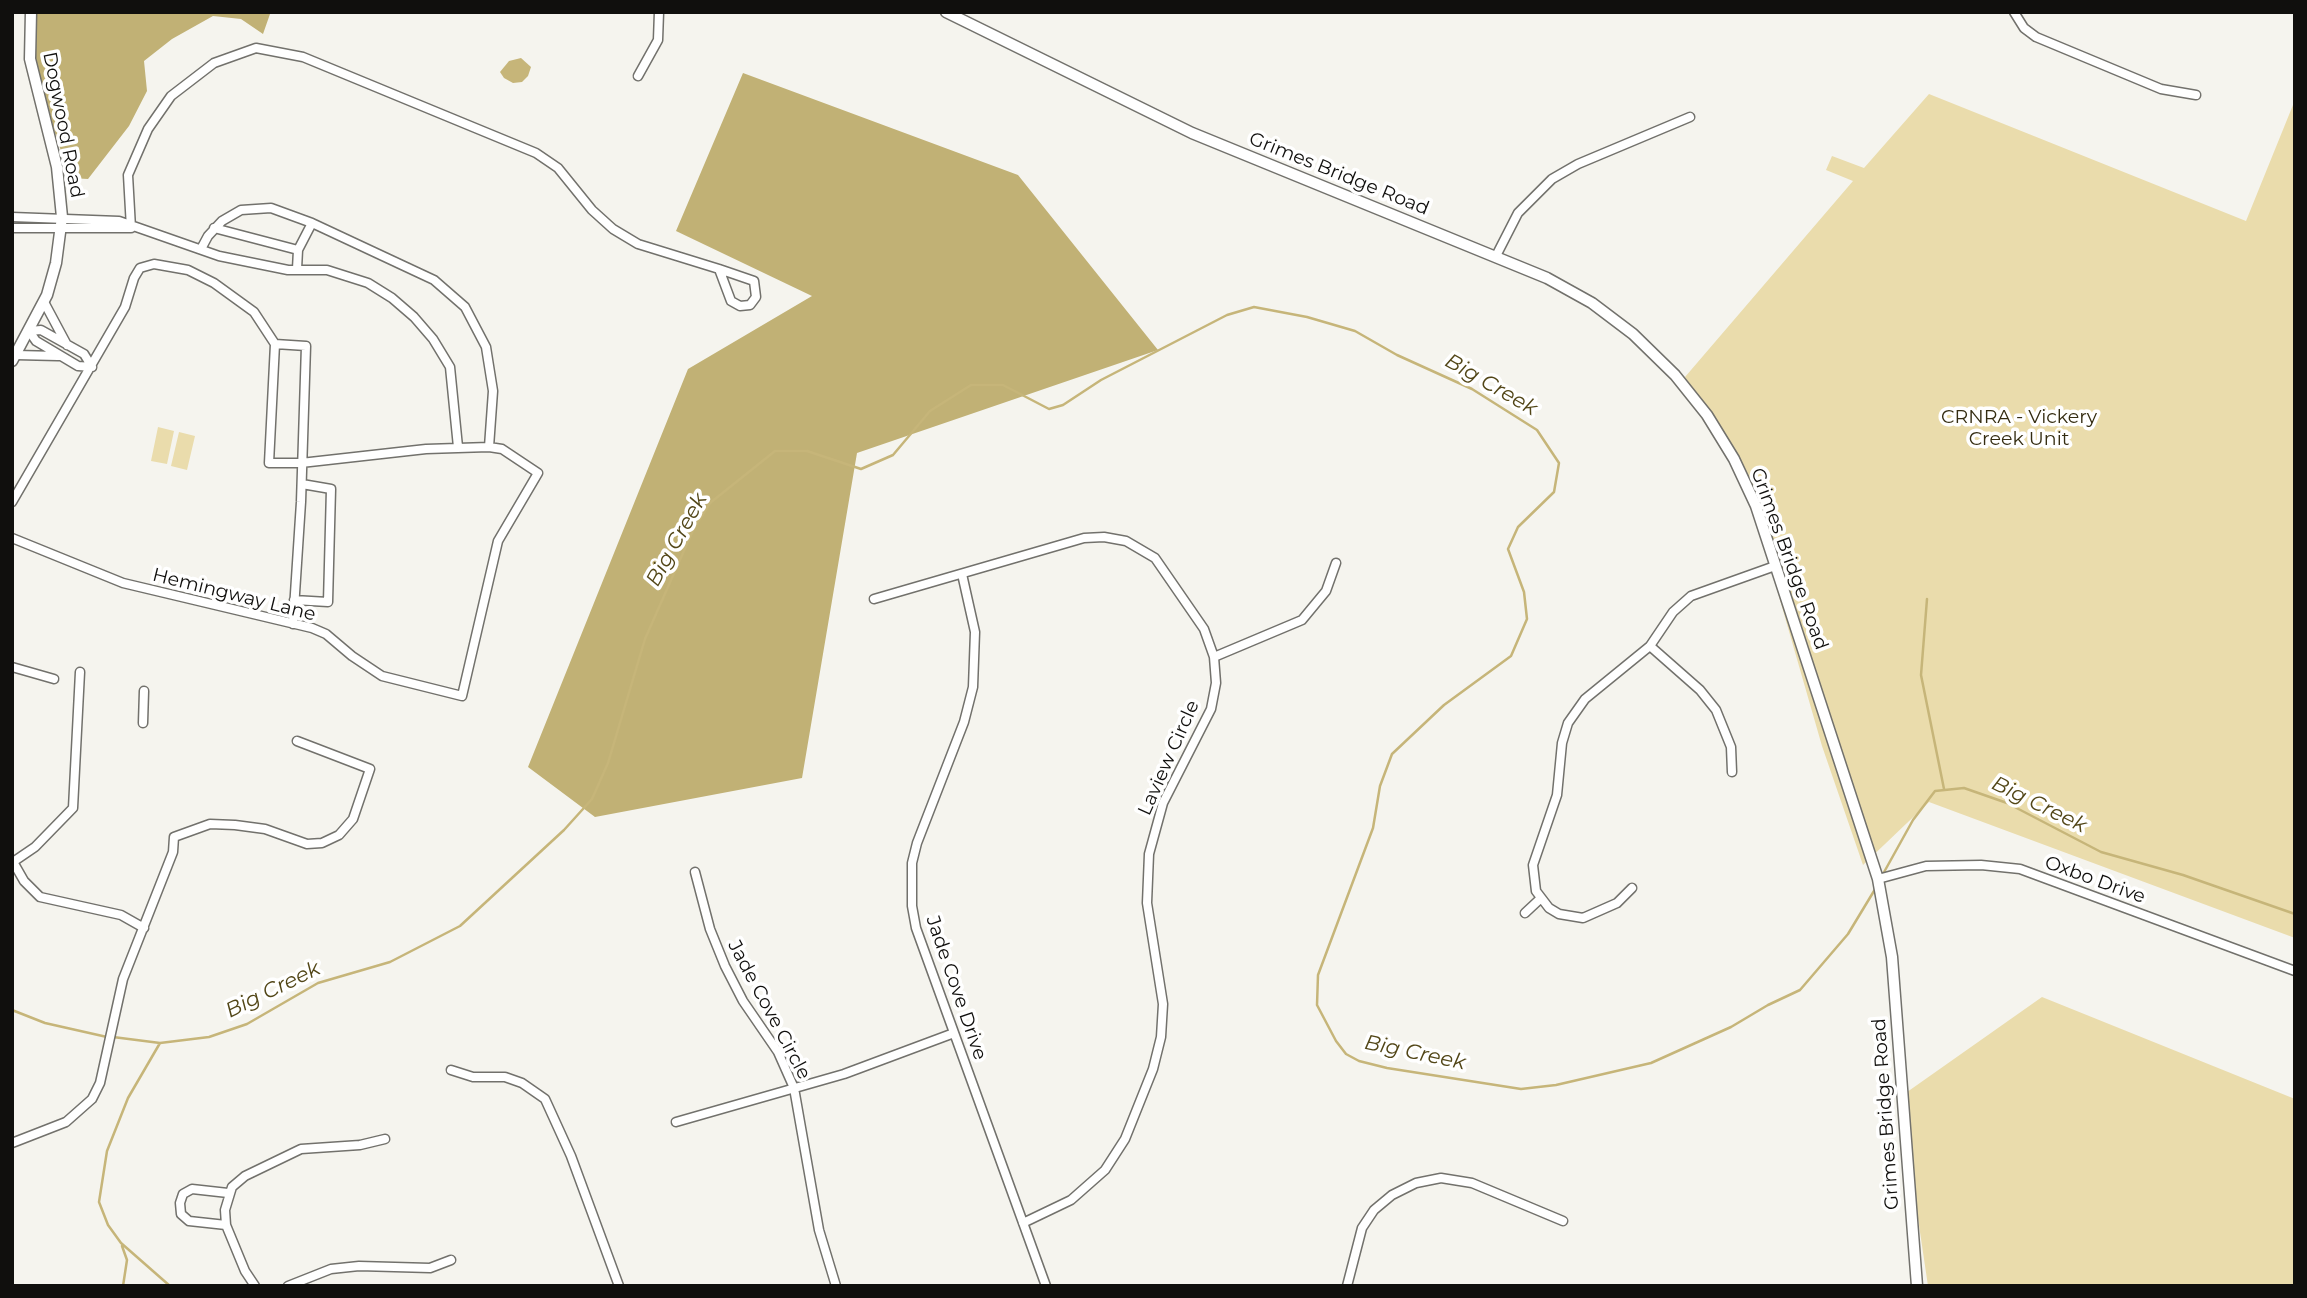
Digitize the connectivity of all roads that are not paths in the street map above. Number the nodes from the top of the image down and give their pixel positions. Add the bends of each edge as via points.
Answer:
1 (30, 12) edge
2 (659, 12) edge
3 (946, 12) edge
4 (2014, 12) edge
5 (638, 76) dead end
6 (2196, 95) dead end
7 (1690, 117) dead end
8 (12, 217) edge
9 (29, 217) junction
10 (62, 222) junction
11 (312, 222) junction
12 (12, 228) edge
13 (30, 228) junction
14 (131, 228) junction
15 (214, 228) junction
16 (201, 249) junction
17 (298, 250) junction
18 (1496, 256) junction
19 (297, 269) junction
20 (719, 269) junction
21 (44, 302) junction
22 (29, 331) junction
23 (275, 344) junction
24 (67, 345) junction
25 (60, 356) junction
26 (14, 358) edge
27 (92, 367) junction
28 (458, 447) junction
29 (489, 447) junction
30 (301, 463) junction
31 (302, 484) junction
32 (12, 502) edge
33 (12, 538) edge
34 (1336, 564) dead end
35 (1775, 566) junction
36 (962, 574) junction
37 (874, 599) dead end
38 (294, 600) junction
39 (293, 624) junction
40 (1650, 646) junction
41 (1214, 657) junction
42 (12, 667) edge
43 (80, 672) dead end
44 (54, 679) dead end
45 (144, 691) dead end
46 (142, 723) dead end
47 (297, 741) dead end
48 (1732, 772) dead end
49 (13, 861) edge
50 (695, 872) dead end
51 (1878, 879) junction
52 (1632, 888) dead end
53 (1540, 899) junction
54 (1525, 913) dead end
55 (144, 928) junction
56 (2295, 971) edge
57 (954, 1034) junction
58 (452, 1070) dead end
59 (794, 1088) junction
60 (676, 1122) dead end
61 (385, 1139) dead end
62 (12, 1143) edge
63 (228, 1193) junction
64 (1563, 1221) dead end
65 (1023, 1223) junction
66 (226, 1225) junction
67 (451, 1260) dead end
68 (255, 1286) edge
69 (288, 1286) edge
70 (618, 1286) edge
71 (835, 1286) edge
72 (1046, 1286) edge
73 (1347, 1286) edge
74 (1917, 1286) edge

1 - 10 street, Dogwood Road via 32,69 57,167
2 - 5 street via 658,40
3 - 18 street, Grimes Bridge Road via 1192,133
4 - 6 street via 2036,37 2161,89
7 - 18 street via 1552,179 1518,213
8 - 9 street
9 - 10 street
9 - 13 street
10 - 13 street
10 - 14 street via 119,222
10 - 21 street, Dogwood Road
11 - 15 street via 256,207 241,210
11 - 17 street
11 - 29 street via 422,272 464,307 481,334 490,361
12 - 13 street
14 - 16 street
14 - 20 street via 128,175 148,129 171,96 214,63 256,48 303,57 536,153 558,168 597,215 625,237
15 - 16 street
15 - 17 street
16 - 19 street via 254,265
17 - 19 street
18 - 35 street, Grimes Bridge Road via 1592,303 1675,375 1734,459 1756,506
19 - 28 street via 327,270 368,283 424,327 450,367
20 - 20 street via 731,301 750,305 756,296 754,281
21 - 22 street, Dogwood Road
21 - 24 street
22 - 24 street via 41,330
22 - 25 street
22 - 26 street, Dogwood Road
23 - 27 street via 254,312 214,283 188,270 154,264 141,268 134,278 125,307
23 - 30 street via 306,346
23 - 30 street, Hemingway Lane via 269,463
24 - 27 street via 85,354
25 - 26 street
25 - 27 street via 78,366
27 - 32 street
28 - 29 street, Hemingway Lane
28 - 30 street, Hemingway Lane
29 - 39 street, Hemingway Lane via 502,449 538,474 498,541 462,696 382,676 326,634
30 - 31 street
31 - 38 street
31 - 38 street via 331,489 328,602
33 - 39 street, Hemingway Lane via 123,583
34 - 41 street via 1326,592 1302,620
35 - 40 street via 1691,596 1673,612
35 - 51 street, Grimes Bridge Road
36 - 37 street, Laview Circle
36 - 41 street, Laview Circle via 1084,538 1126,541 1147,551 1165,569 1203,629
36 - 57 street, Jade Cove Drive via 975,632 973,687 917,843 910,886 916,928
38 - 39 street
40 - 48 street via 1716,710 1731,747
40 - 53 street via 1585,699 1568,723 1557,795 1532,865
41 - 65 street, Laview Circle via 1211,709 1163,803 1149,854 1147,903 1163,1004 1153,1069 1125,1139 1105,1170 1071,1200
42 - 44 street
43 - 49 street via 73,807 35,847
45 - 46 street
47 - 55 street via 370,769 353,819 339,835 322,843 307,844 265,829 210,824 174,837 173,852
49 - 55 street via 40,897 121,915
50 - 59 street, Jade Cove Circle via 724,966 778,1052
51 - 56 street, Oxbo Drive via 1926,866 2020,870
51 - 74 street, Grimes Bridge Road via 1887,923
52 - 53 street via 1617,903 1583,918 1559,914
53 - 54 street
55 - 62 street via 123,979 105,1064 92,1099 66,1122
57 - 59 street
57 - 65 street, Jade Cove Drive
58 - 70 street via 473,1077 505,1076 545,1099
59 - 60 street
59 - 71 street, Jade Cove Circle via 816,1220
61 - 63 street via 301,1149 245,1176
63 - 66 street
63 - 66 street via 192,1189 183,1194 180,1203 181,1214 189,1221
64 - 73 street via 1472,1183 1441,1178 1416,1183 1374,1210 1355,1249
65 - 72 street, Jade Cove Drive
66 - 68 street
67 - 69 street via 430,1269 331,1269

